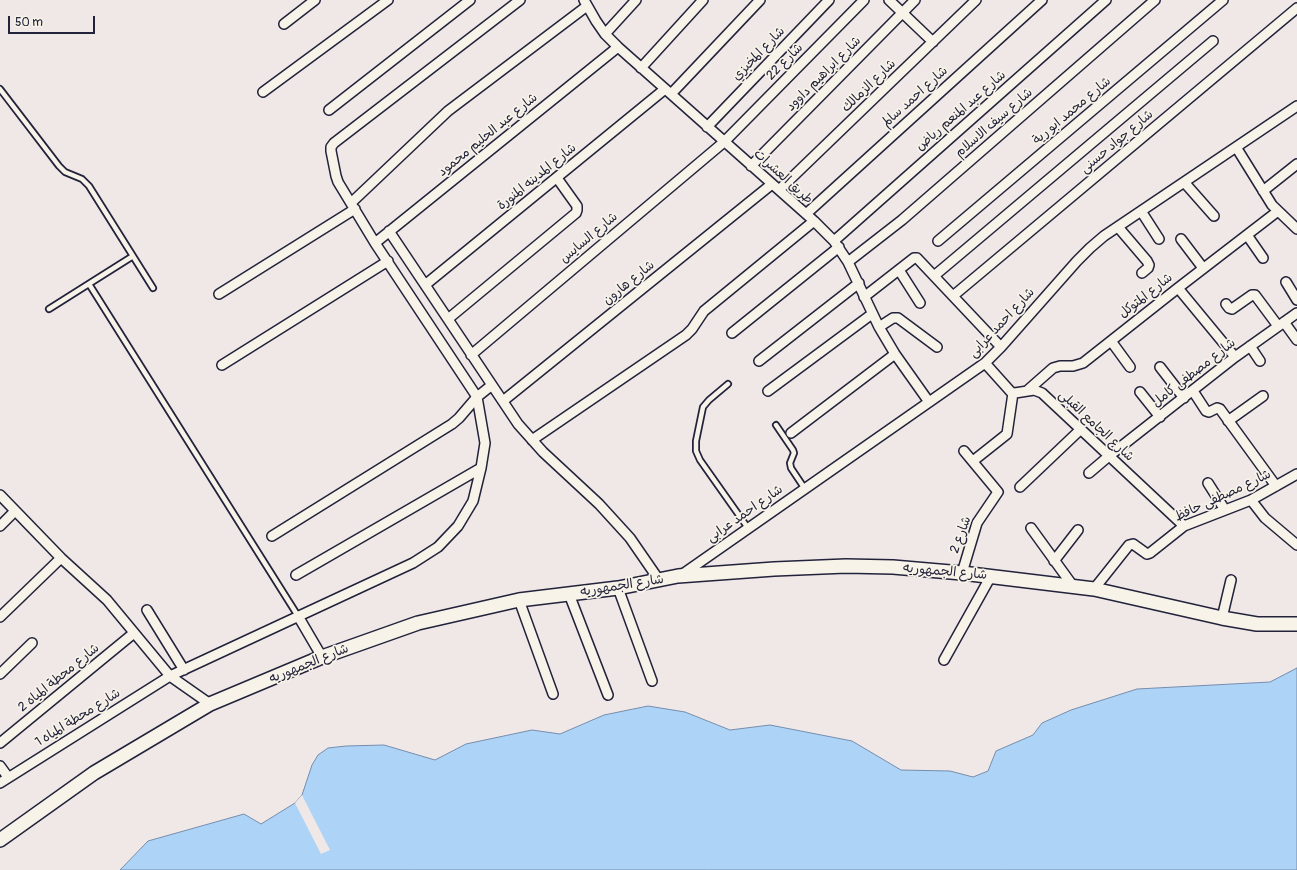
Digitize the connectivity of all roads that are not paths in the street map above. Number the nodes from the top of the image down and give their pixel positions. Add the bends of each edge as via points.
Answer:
1 (315, 0) edge
2 (388, 0) edge
3 (470, 0) edge
4 (520, 0) edge
5 (636, 0) edge
6 (703, 0) edge
7 (760, 0) edge
8 (829, 0) edge
9 (864, 0) edge
10 (890, 0) edge
11 (915, 0) edge
12 (976, 0) edge
13 (1042, 0) edge
14 (1106, 0) edge
15 (1155, 0) edge
16 (1223, 0) edge
17 (586, 3) edge
18 (1297, 8) edge
19 (902, 13) junction
20 (284, 24) dead end
21 (605, 34) junction
22 (1213, 41) dead end
23 (933, 42) junction
24 (618, 47) junction
25 (641, 68) junction
26 (0, 89) edge
27 (263, 92) dead end
28 (668, 92) junction
29 (1297, 106) edge
30 (328, 110) dead end
31 (707, 127) junction
32 (724, 142) junction
33 (1236, 147) junction
34 (1297, 164) edge
35 (751, 166) junction
36 (557, 178) junction
37 (1184, 182) junction
38 (776, 187) junction
39 (1263, 191) junction
40 (353, 206) junction
41 (1141, 211) junction
42 (1278, 212) junction
43 (806, 214) junction
44 (1214, 216) dead end
45 (814, 221) junction
46 (1296, 226) edge
47 (1118, 227) junction
48 (389, 231) junction
49 (1247, 235) junction
50 (1159, 239) dead end
51 (1181, 239) dead end
52 (938, 241) dead end
53 (375, 243) junction
54 (836, 244) junction
55 (133, 256) junction
56 (1263, 258) dead end
57 (388, 261) junction
58 (848, 262) junction
59 (1203, 268) junction
60 (899, 270) junction
61 (1142, 273) dead end
62 (934, 276) junction
63 (1286, 282) dead end
64 (859, 283) junction
65 (89, 284) junction
66 (425, 285) junction
67 (153, 288) dead end
68 (1178, 288) junction
69 (219, 294) dead end
70 (953, 296) junction
71 (864, 297) junction
72 (1297, 300) edge
73 (920, 303) dead end
74 (1226, 304) dead end
75 (49, 309) dead end
76 (1297, 313) edge
77 (872, 314) junction
78 (448, 319) junction
79 (1281, 324) junction
80 (878, 327) junction
81 (732, 333) dead end
82 (1297, 340) edge
83 (1111, 341) junction
84 (1250, 346) junction
85 (936, 347) dead end
86 (1001, 347) junction
87 (895, 354) junction
88 (471, 355) junction
89 (1235, 357) junction
90 (759, 361) dead end
91 (1260, 361) dead end
92 (986, 363) junction
93 (222, 365) dead end
94 (1130, 367) dead end
95 (1160, 367) dead end
96 (728, 384) dead end
97 (492, 385) junction
98 (1028, 390) junction
99 (768, 391) dead end
100 (1193, 391) junction
101 (1140, 392) dead end
102 (1013, 393) junction
103 (1263, 396) dead end
104 (477, 397) junction
105 (1184, 398) junction
106 (503, 401) junction
107 (929, 402) junction
108 (1160, 417) junction
109 (1228, 421) junction
110 (776, 426) dead end
111 (1081, 429) junction
112 (791, 433) dead end
113 (532, 440) junction
114 (964, 451) dead end
115 (1109, 456) junction
116 (973, 461) junction
117 (481, 468) junction
118 (1089, 473) dead end
119 (1297, 474) edge
120 (1208, 483) dead end
121 (1276, 486) junction
122 (1020, 487) dead end
123 (805, 489) junction
124 (0, 495) edge
125 (1251, 500) junction
126 (1225, 510) junction
127 (16, 511) junction
128 (0, 526) edge
129 (1184, 526) junction
130 (748, 528) junction
131 (1031, 528) dead end
132 (1078, 530) dead end
133 (272, 536) dead end
134 (1297, 545) edge
135 (61, 558) junction
136 (1054, 561) junction
137 (962, 573) junction
138 (296, 575) dead end
139 (678, 576) junction
140 (991, 576) junction
141 (659, 580) junction
142 (1231, 580) dead end
143 (1073, 586) junction
144 (618, 588) junction
145 (1094, 589) junction
146 (569, 594) junction
147 (519, 600) junction
148 (147, 610) dead end
149 (298, 616) junction
150 (0, 617) edge
151 (1222, 618) junction
152 (1297, 624) edge
153 (134, 633) junction
154 (32, 643) dead end
155 (322, 657) junction
156 (944, 660) dead end
157 (184, 670) junction
158 (0, 674) edge
159 (170, 676) junction
160 (652, 681) dead end
161 (553, 694) dead end
162 (608, 695) dead end
163 (210, 704) junction
164 (0, 743) edge
165 (0, 766) edge
166 (8, 777) junction
167 (0, 783) edge
168 (0, 840) edge

1 - 20 street
2 - 27 street
3 - 30 street
4 - 40 street via 334,143 331,151 336,176
5 - 21 street
6 - 25 street
7 - 28 street, شارع المدينه المنورة
8 - 31 street, شارع المخبزي
9 - 32 street, شارع 22
10 - 19 street
11 - 19 street, شارع ابراهيم داوود
12 - 23 street, شارع الزمالك
13 - 43 street, شارع احمد سالم
14 - 54 street, شارع عبد المنعم رياض
15 - 58 street, شارع سيف الاسلام via 902,220
16 - 52 street, شارع محمد ابو رية
17 - 21 street, طريق العشرات
17 - 40 street via 448,111
18 - 70 street, شارع جواد حسنى
19 - 23 street
19 - 35 street, شارع ابراهيم داوود
21 - 24 street, طريق العشرات
22 - 62 street
23 - 38 street, شارع الزمالك
24 - 25 street, طريق العشرات
24 - 48 street, شارع عبد الحليم محمود
25 - 28 street, طريق العشرات
26 - 55 lane via 59,166 89,186
28 - 31 street, طريق العشرات
28 - 36 street, شارع المدينه المنورة
29 - 33 street, شارع احمد عرابى
31 - 32 street, طريق العشرات
32 - 35 street, طريق العشرات
32 - 88 street, شارع السايس
33 - 37 street, شارع احمد عرابى
33 - 39 street
34 - 39 street
35 - 38 street, طريق العشرات
36 - 66 street, شارع المدينه المنورة
36 - 78 street via 577,206 576,214
37 - 41 street, شارع احمد عرابى
37 - 44 street
38 - 43 street, طريق العشرات
38 - 106 street, شارع هارون
39 - 42 street
40 - 53 street
40 - 69 street
41 - 47 street, شارع احمد عرابى
41 - 50 street
42 - 46 street
42 - 49 street, شارع المتوكل
43 - 45 street, طريق العشرات
45 - 54 street, طريق العشرات
45 - 113 street via 704,311 686,335
47 - 61 street via 1147,261 1149,265
47 - 86 street, شارع احمد عرابى via 1085,252
48 - 53 street, شارع عبد الحليم محمود
48 - 66 street
49 - 56 street
49 - 59 street, شارع المتوكل
51 - 59 street
53 - 57 street
54 - 58 street, طريق العشرات
54 - 81 street, شارع عبد المنعم رياض
55 - 65 lane
55 - 67 lane
57 - 93 street
57 - 104 street
58 - 64 street, طريق العشرات
59 - 68 street, شارع المتوكل
60 - 62 street via 917,258
60 - 71 street
60 - 73 street
62 - 70 street
63 - 72 street
64 - 71 street, طريق العشرات
64 - 90 street
65 - 75 lane
65 - 149 lane
66 - 78 street
68 - 83 street, شارع المتوكل
68 - 89 street
70 - 86 street
71 - 77 street, طريق العشرات
74 - 79 street via 1231,309 1255,295
76 - 79 street, شارع مصطفى كامل
77 - 80 street, طريق العشرات
77 - 99 street
78 - 88 street
79 - 82 street
79 - 84 street, شارع مصطفى كامل
80 - 85 street via 893,318 898,318
80 - 87 street, طريق العشرات
83 - 94 street
83 - 98 street, شارع المتوكل via 1083,363 1053,368
84 - 89 street, شارع مصطفى كامل
84 - 91 street
86 - 92 street, شارع احمد عرابى
87 - 107 street, طريق العشرات
87 - 112 street
88 - 97 street
89 - 100 street, شارع مصطفى كامل
92 - 102 street
92 - 107 street, شارع احمد عرابى
95 - 105 street
96 - 130 lane via 703,408 696,451
97 - 104 street
97 - 106 street
98 - 102 street
98 - 111 street, شارع الجامع القبلى via 1042,393
100 - 105 street, شارع مصطفى كامل
100 - 109 street via 1206,410 1211,412 1218,408
101 - 108 street
102 - 116 street via 1007,434
103 - 109 street
104 - 117 street, شارع محطة المياه 1 via 484,443
104 - 133 street via 452,424
105 - 108 street, شارع مصطفى كامل
106 - 113 street
107 - 123 street, شارع احمد عرابى
108 - 115 street, شارع مصطفى كامل
109 - 121 street
110 - 123 lane via 794,453 791,468
111 - 115 street, شارع الجامع القبلى
111 - 122 street
113 - 141 street via 599,504 630,538
114 - 116 street, شارع 2
115 - 118 street, شارع مصطفى كامل
115 - 129 street, شارع الجامع القبلى
116 - 137 street, شارع 2 via 998,492 977,523
117 - 138 street
117 - 149 street, شارع محطة المياه 1 via 473,501 458,526 438,547 414,563
119 - 121 street, شارع مصطفى حافظ
120 - 126 street
121 - 125 street, شارع مصطفى حافظ
123 - 130 street, شارع احمد عرابى
124 - 127 street
125 - 126 street, شارع مصطفى حافظ
125 - 134 street via 1265,518
126 - 129 street, شارع مصطفى حافظ
127 - 128 street
127 - 135 street
129 - 145 street, شارع مصطفى حافظ via 1148,554 1133,544 1129,545
130 - 139 street, شارع احمد عرابى
131 - 136 street
132 - 136 street
135 - 150 street
135 - 153 street via 107,600
136 - 143 street
137 - 139 street, شارع الجمهوريه via 846,566
137 - 140 street, شارع الجمهوريه
139 - 141 street, شارع الجمهوريه
140 - 143 street, شارع الجمهوريه
140 - 156 street
141 - 144 street, شارع الجمهوريه
142 - 151 street
143 - 145 street, شارع الجمهوريه
144 - 146 street, شارع الجمهوريه
144 - 160 street
145 - 151 street, شارع الجمهوريه
146 - 147 street, شارع الجمهوريه
146 - 162 street
147 - 155 street, شارع الجمهوريه via 418,623
147 - 161 street
148 - 157 street
149 - 155 street
149 - 157 street, شارع محطة المياه 1
151 - 152 street, شارع الجمهوريه via 1257,624
153 - 159 street
153 - 164 street, شارع محطة المياه 2
154 - 158 street
155 - 163 street, شارع الجمهوريه
157 - 159 street, شارع محطة المياه 1
159 - 163 street
159 - 166 street, شارع محطة المياه 1
163 - 168 street, شارع الجمهوريه via 94,773
165 - 166 street
166 - 167 street, شارع محطة المياه 1

